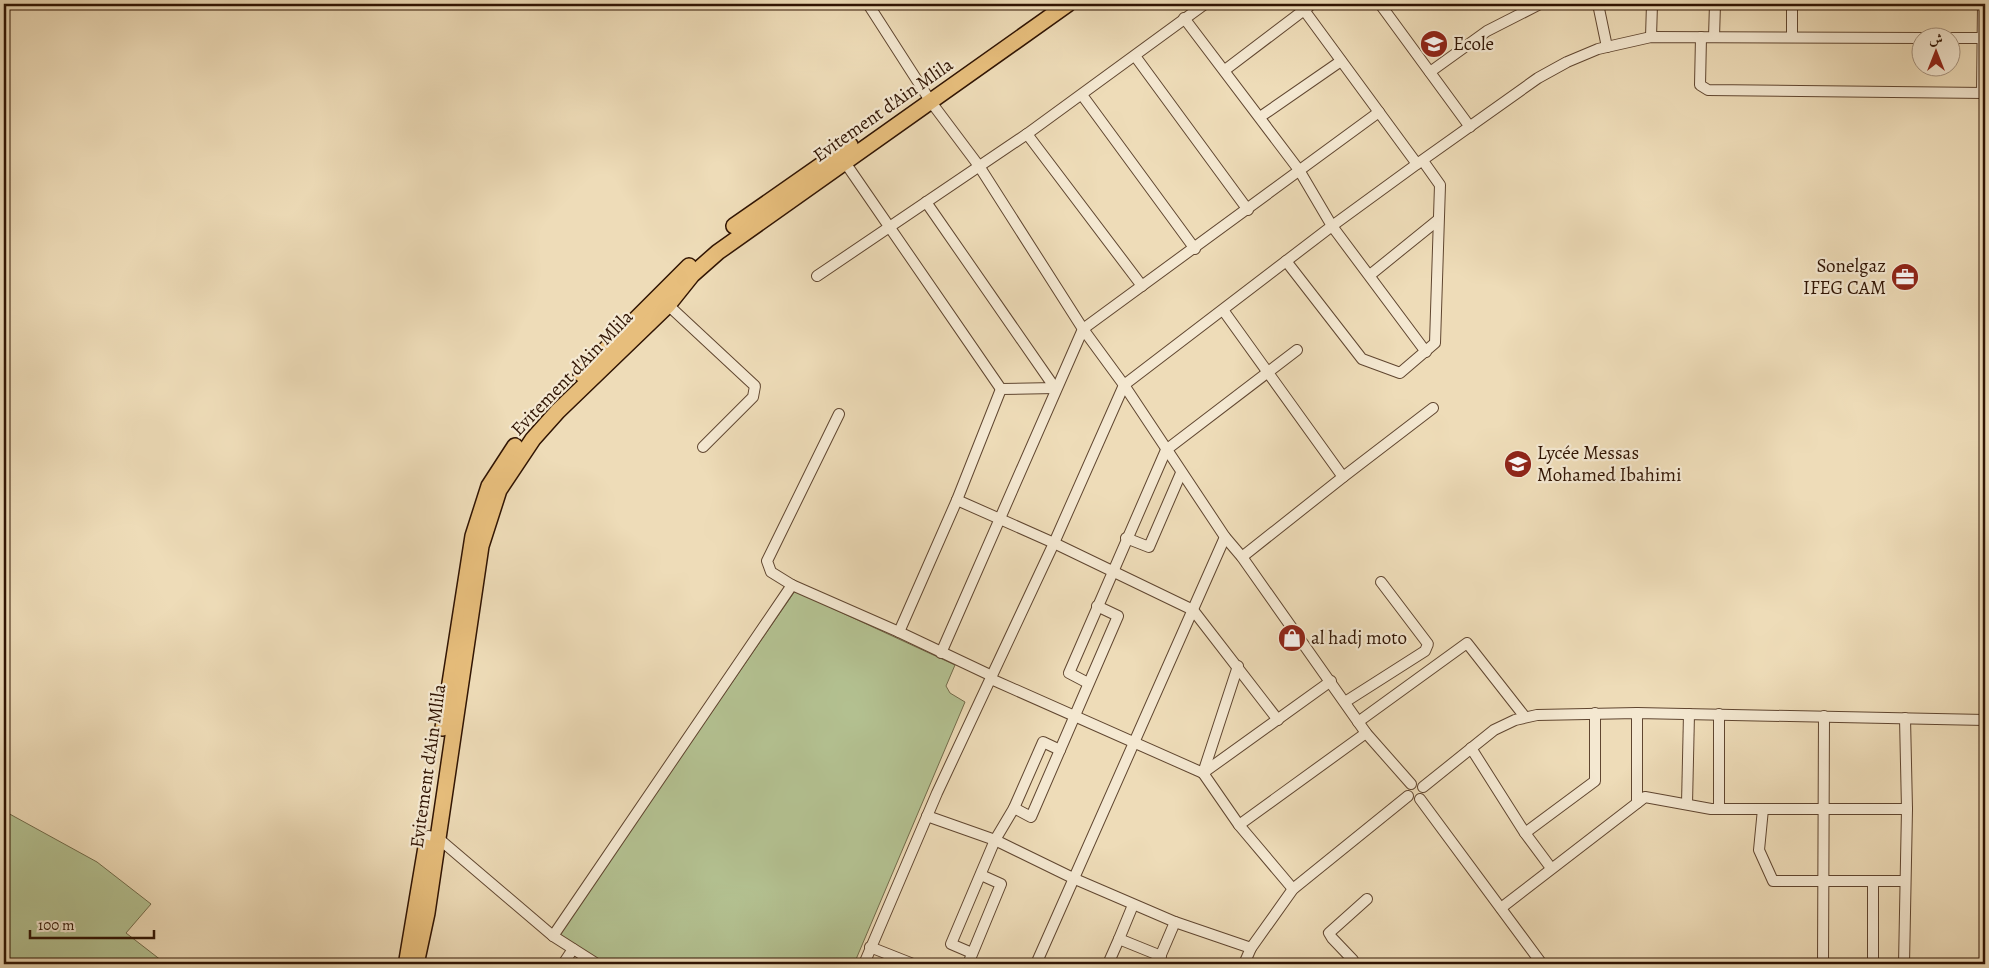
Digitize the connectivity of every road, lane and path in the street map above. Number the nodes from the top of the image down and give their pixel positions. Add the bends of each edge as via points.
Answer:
1 (868, 4) edge
2 (1052, 4) edge
3 (1068, 4) edge
4 (1205, 4) edge
5 (1380, 4) edge
6 (1540, 4) edge
7 (1598, 4) edge
8 (1652, 4) edge
9 (1715, 4) edge
10 (1792, 4) edge
11 (1983, 4) edge
12 (1308, 7) edge
13 (1184, 18) junction
14 (1651, 37) junction
15 (1701, 37) junction
16 (1714, 37) junction
17 (1792, 37) junction
18 (1912, 38) edge
19 (1962, 38) edge
20 (1984, 38) edge
21 (1607, 47) junction
22 (1135, 56) junction
23 (1342, 61) junction
24 (1225, 70) junction
25 (1430, 72) junction
26 (1984, 93) edge
27 (1082, 95) junction
28 (929, 97) junction
29 (1379, 112) junction
30 (1260, 118) junction
31 (1470, 127) junction
32 (1027, 134) junction
33 (844, 161) junction
34 (1420, 162) junction
35 (979, 166) junction
36 (1299, 170) junction
37 (926, 202) junction
38 (1248, 210) junction
39 (1438, 220) junction
40 (1332, 226) junction
41 (890, 227) junction
42 (1195, 249) junction
43 (1286, 261) junction
44 (1370, 275) junction
45 (817, 276) dead end
46 (1142, 286) junction
47 (668, 305) junction
48 (1223, 310) junction
49 (1083, 329) junction
50 (1297, 350) dead end
51 (1426, 352) junction
52 (1268, 372) junction
53 (1124, 385) junction
54 (1055, 388) junction
55 (1001, 389) junction
56 (1433, 408) dead end
57 (838, 414) dead end
58 (703, 447) dead end
59 (1166, 450) junction
60 (1180, 473) junction
61 (1344, 477) junction
62 (957, 500) junction
63 (1001, 521) junction
64 (1225, 537) junction
65 (1126, 538) junction
66 (1054, 543) junction
67 (1242, 557) junction
68 (1113, 570) junction
69 (1382, 582) dead end
70 (792, 585) junction
71 (1097, 606) junction
72 (1193, 610) junction
73 (899, 632) junction
74 (941, 653) junction
75 (1238, 666) junction
76 (991, 678) junction
77 (1330, 681) junction
78 (1088, 683) junction
79 (1345, 702) junction
80 (1595, 713) junction
81 (1638, 713) junction
82 (1690, 714) junction
83 (1718, 714) junction
84 (1824, 716) junction
85 (1525, 717) junction
86 (1073, 718) junction
87 (1905, 718) junction
88 (1278, 720) junction
89 (1985, 720) edge
90 (1358, 722) junction
91 (1366, 733) junction
92 (1134, 744) junction
93 (1471, 748) junction
94 (1060, 750) junction
95 (1203, 773) junction
96 (1411, 784) junction
97 (1422, 786) junction
98 (1408, 796) junction
99 (1420, 799) junction
100 (1638, 803) junction
101 (1687, 804) junction
102 (1014, 808) junction
103 (1719, 809) junction
104 (1763, 809) junction
105 (1825, 809) junction
106 (1906, 809) junction
107 (927, 816) junction
108 (1239, 824) junction
109 (1525, 833) junction
110 (433, 837) junction
111 (995, 840) junction
112 (1551, 868) junction
113 (981, 875) junction
114 (1075, 879) junction
115 (1824, 881) junction
116 (1873, 881) junction
117 (1905, 881) junction
118 (1294, 889) junction
119 (1367, 899) dead end
120 (1134, 905) junction
121 (1501, 908) junction
122 (1175, 922) junction
123 (553, 936) junction
124 (1119, 939) junction
125 (870, 947) junction
126 (1252, 948) junction
127 (573, 949) junction
128 (972, 953) junction
129 (1159, 960) edge
130 (406, 964) edge
131 (416, 964) edge
132 (563, 964) edge
133 (597, 964) edge
134 (864, 964) edge
135 (913, 964) edge
136 (968, 964) edge
137 (1036, 964) edge
138 (1108, 964) edge
139 (1244, 964) edge
140 (1353, 964) edge
141 (1542, 964) edge
142 (1823, 964) edge
143 (1873, 964) edge
144 (1904, 964) edge

1 - 28 street
2 - 28 highway, Evitement d'Ain Mlila
3 - 28 highway, Evitement d'Ain Mlila
4 - 13 street
5 - 25 street
6 - 25 street via 1487,31
7 - 21 street
8 - 14 street
9 - 16 street
10 - 17 street
11 - 20 street
12 - 23 street
12 - 24 street
13 - 22 street
13 - 24 street
14 - 15 street
14 - 21 street
15 - 16 street
15 - 26 street via 1700,85 1708,90
16 - 17 street
17 - 18 street
19 - 20 street
20 - 26 street
21 - 31 street via 1567,62 1538,78
22 - 27 street
22 - 38 street
23 - 29 street
23 - 30 street
24 - 30 street
25 - 31 street
27 - 32 street
27 - 42 street
28 - 33 highway, Evitement d'Ain Mlila
28 - 35 street
28 - 110 highway, Evitement d'Ain Mlila via 764,204 710,246 548,406 503,462 489,486 473,536 458,623
29 - 34 street
29 - 36 street
30 - 36 street
31 - 34 street
32 - 35 street
32 - 46 street
33 - 41 street
33 - 47 highway, Evitement d'Ain Mlila via 724,246 692,275
34 - 39 street via 1440,185
34 - 40 street
35 - 37 street
35 - 49 street
36 - 38 street
36 - 40 street
37 - 41 street
37 - 54 street
38 - 42 street
39 - 44 street
39 - 51 street via 1435,343
40 - 43 street
40 - 44 street
41 - 45 street
41 - 55 street
42 - 46 street
43 - 48 street
43 - 51 street via 1362,358 1400,372
44 - 51 street
46 - 49 street
47 - 58 street via 755,386 753,397
47 - 110 highway, Evitement d'Ain Mlila via 558,411 519,457 499,490 481,546
48 - 52 street
48 - 53 street
49 - 53 street
49 - 54 street
50 - 52 street
52 - 59 street
52 - 61 street
53 - 59 street
53 - 66 street
54 - 55 street
54 - 63 street
55 - 62 street
56 - 61 street
57 - 70 street via 767,561 771,572
59 - 60 street
59 - 65 street
60 - 64 street
60 - 65 street via 1149,547
61 - 67 street
62 - 63 street
62 - 73 street
63 - 66 street
63 - 74 street
64 - 67 street
64 - 72 street
65 - 68 street
66 - 68 street
66 - 76 street
67 - 77 street
68 - 71 street
68 - 72 street
69 - 79 street via 1428,644 1425,651
70 - 73 street
70 - 123 street
71 - 78 street via 1068,673
71 - 78 street via 1118,616
72 - 75 street
72 - 92 street
73 - 74 street
74 - 76 street
75 - 88 street
75 - 95 street
76 - 86 street
76 - 107 street
77 - 79 street
77 - 88 street
78 - 86 street
79 - 90 street
80 - 81 street
80 - 85 street
80 - 109 street via 1595,782
81 - 82 street
81 - 100 street
82 - 83 street
82 - 101 street
83 - 84 street
83 - 103 street
84 - 87 street
84 - 105 street
85 - 90 street via 1467,643
85 - 93 street via 1504,725
86 - 92 street
86 - 94 street
87 - 89 street
87 - 106 street
88 - 95 street
90 - 91 street
91 - 96 street
91 - 108 street
92 - 95 street
92 - 114 street
93 - 97 street
93 - 109 street
94 - 102 street via 1043,742
94 - 102 street via 1031,817
95 - 108 street
96 - 97 street
96 - 98 street
97 - 99 street via 1424,792
98 - 99 street
98 - 118 street
99 - 121 street
100 - 101 street via 1645,797
100 - 112 street
101 - 103 street
102 - 111 street
103 - 104 street
104 - 105 street
104 - 115 street via 1758,850 1773,881
105 - 106 street
105 - 115 street
106 - 117 street
107 - 111 street
107 - 125 street
108 - 118 street
109 - 112 street
110 - 123 street
110 - 130 highway, Evitement d'Ain Mlila
110 - 131 highway, Evitement d'Ain Mlila via 427,913
111 - 113 street
111 - 114 street
112 - 121 street
113 - 128 street via 1001,884
113 - 128 street via 951,944
114 - 120 street
114 - 137 street
115 - 116 street
115 - 142 street
116 - 117 street
116 - 143 street
117 - 144 street
118 - 126 street
119 - 140 street via 1329,933
120 - 122 street
120 - 124 street
121 - 141 street
122 - 126 street
122 - 129 street
123 - 127 street
124 - 129 street
124 - 138 street
125 - 134 street
125 - 135 street
126 - 139 street
127 - 132 street
127 - 133 street
128 - 136 street

